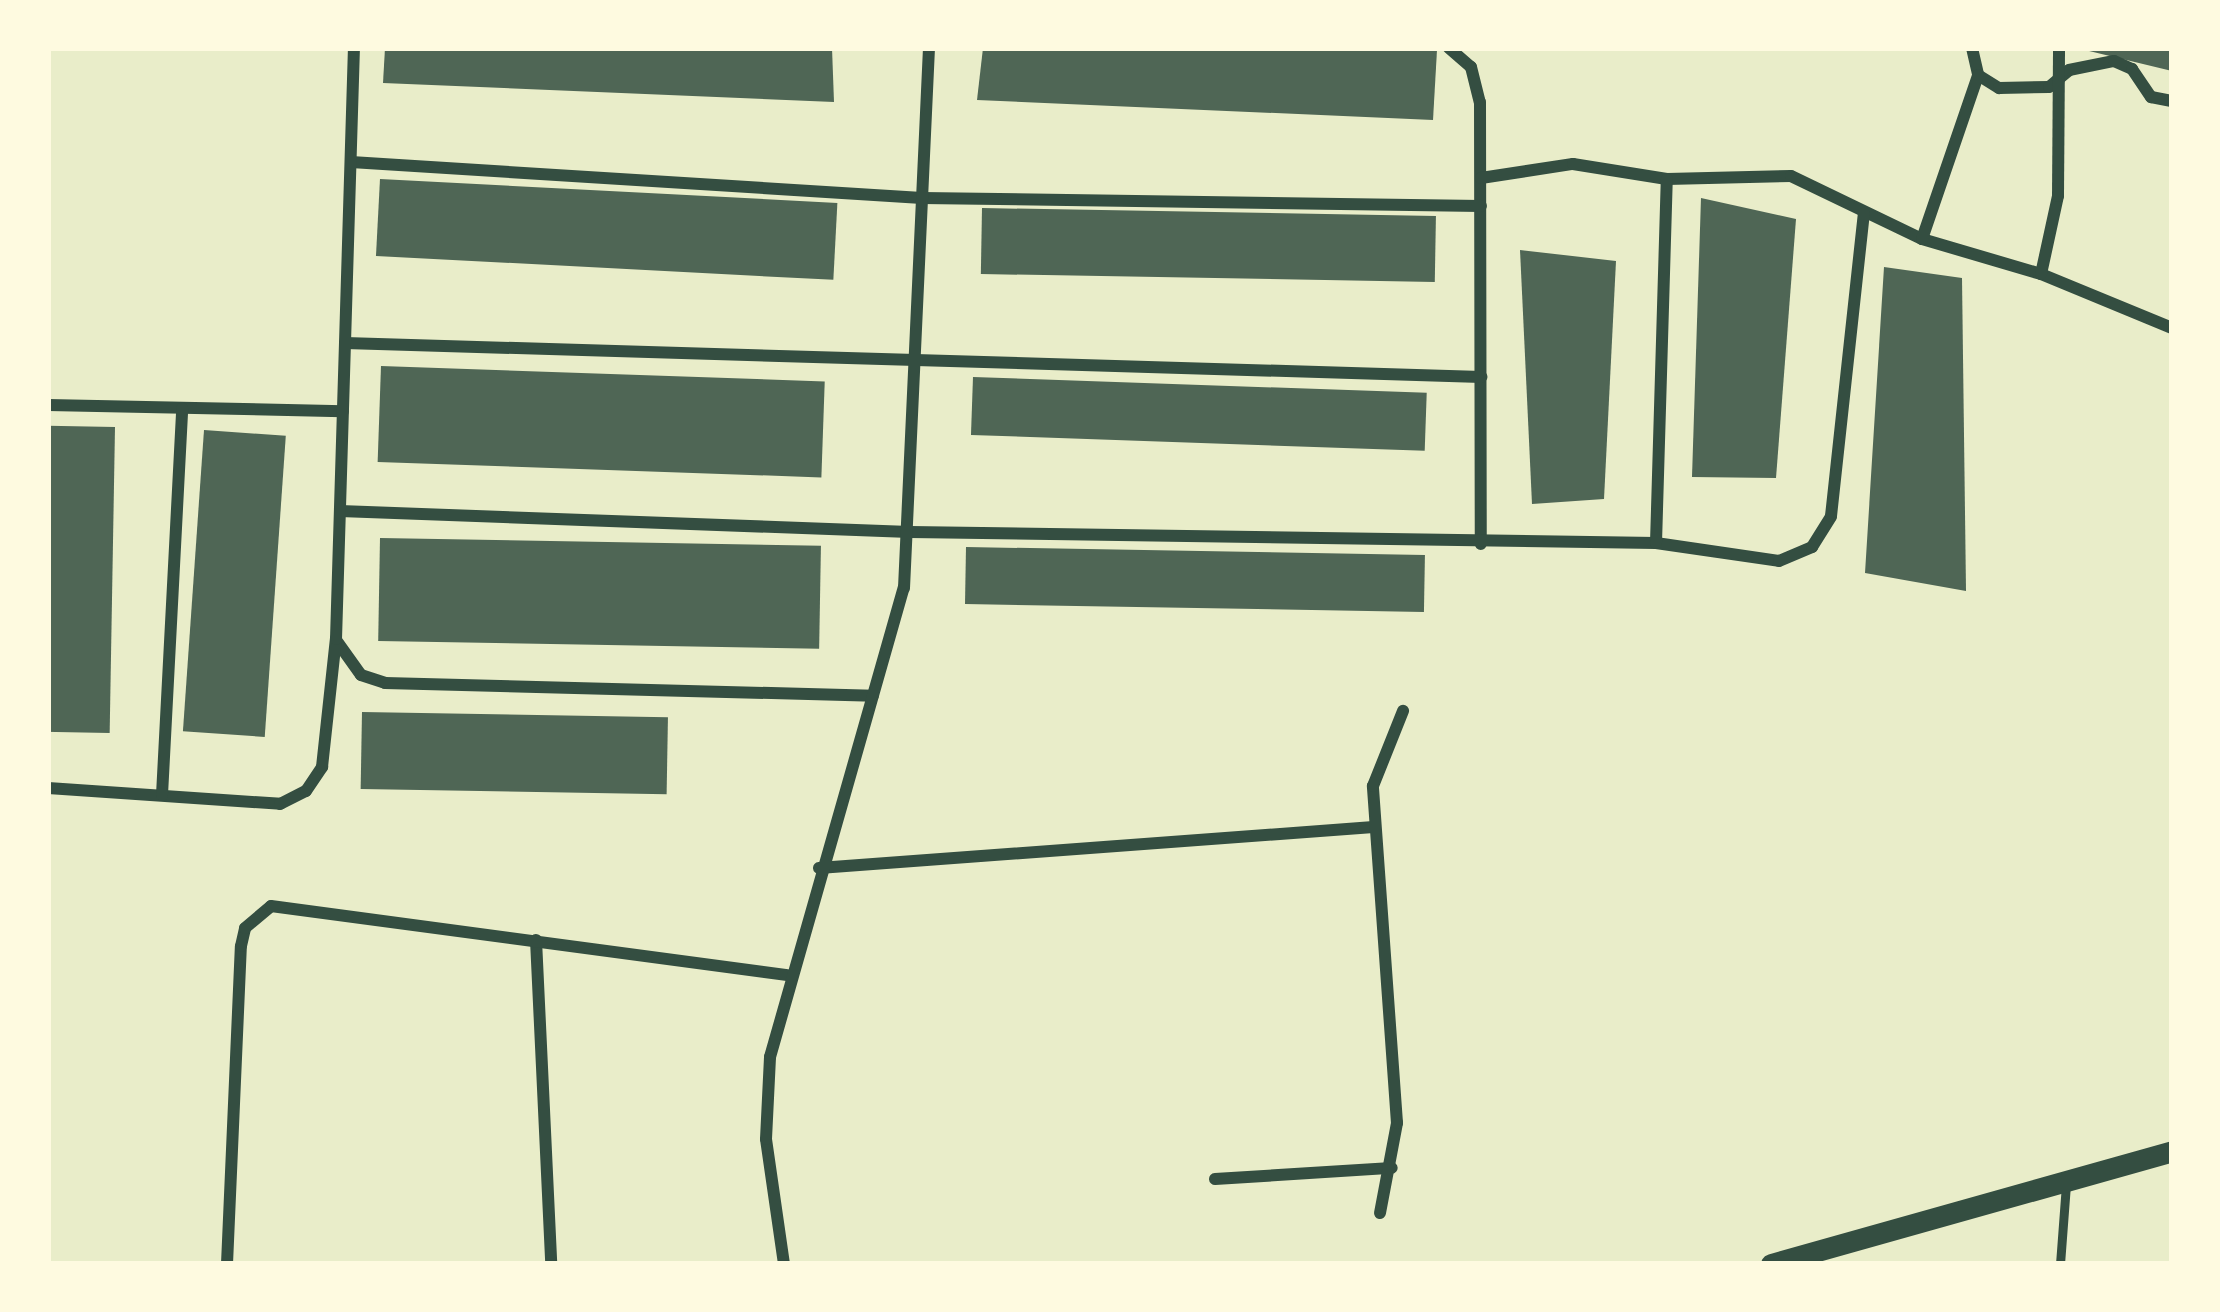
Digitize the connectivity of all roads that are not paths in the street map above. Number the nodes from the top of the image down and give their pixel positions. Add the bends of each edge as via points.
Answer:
1 (354, 48) edge
2 (929, 48) edge
3 (1449, 48) edge
4 (1972, 48) edge
5 (2059, 48) edge
6 (1978, 75) junction
7 (2058, 80) junction
8 (2172, 101) edge
9 (351, 162) junction
10 (1481, 178) junction
11 (1667, 179) junction
12 (922, 198) junction
13 (1481, 206) junction
14 (1864, 214) junction
15 (1922, 239) junction
16 (2041, 274) junction
17 (2172, 328) edge
18 (345, 343) junction
19 (915, 363) junction
20 (1481, 377) junction
21 (48, 405) edge
22 (182, 409) junction
23 (343, 411) junction
24 (340, 511) junction
25 (910, 532) junction
26 (1656, 543) junction
27 (1481, 544) junction
28 (336, 639) junction
29 (873, 696) junction
30 (1403, 711) dead end
31 (48, 788) edge
32 (162, 795) junction
33 (1373, 827) junction
34 (819, 868) junction
35 (536, 940) junction
36 (787, 975) junction
37 (2172, 1151) edge
38 (1392, 1168) junction
39 (1215, 1179) dead end
40 (2066, 1179) junction
41 (1380, 1213) dead end
42 (227, 1264) edge
43 (551, 1264) edge
44 (784, 1264) edge
45 (1771, 1264) edge
46 (2060, 1264) edge

1 - 9 street
2 - 12 street
3 - 10 street via 1471,67 1476,85
4 - 6 street
5 - 7 street
6 - 7 street via 2023,90
6 - 15 street
7 - 8 street via 2093,61 2114,61 2132,69 2150,97
7 - 16 street via 2058,196
9 - 12 street
9 - 18 street
10 - 11 street via 1574,164
10 - 13 street
11 - 14 street via 1791,176
11 - 26 street
12 - 13 street
12 - 19 street
13 - 20 street
14 - 15 street
14 - 26 street via 1832,516 1812,547 1779,561
15 - 16 street
16 - 17 street
18 - 19 street
18 - 23 street
19 - 20 street
19 - 25 street
20 - 27 street
21 - 22 street
22 - 23 street
22 - 32 street
23 - 24 street
24 - 25 street
24 - 28 street
25 - 27 street
25 - 29 street via 900,607
26 - 27 street
28 - 29 street via 361,674 385,683
28 - 32 street via 322,766 306,791 280,804
29 - 34 street
30 - 33 street via 1378,766
31 - 32 street
33 - 34 street
33 - 38 street via 1397,1124
34 - 36 street
35 - 36 street
35 - 42 street via 288,904 256,915 241,946
35 - 43 street
36 - 44 street via 770,1057 766,1139
37 - 40 street
38 - 39 street
38 - 41 street
40 - 45 street
40 - 46 lane

